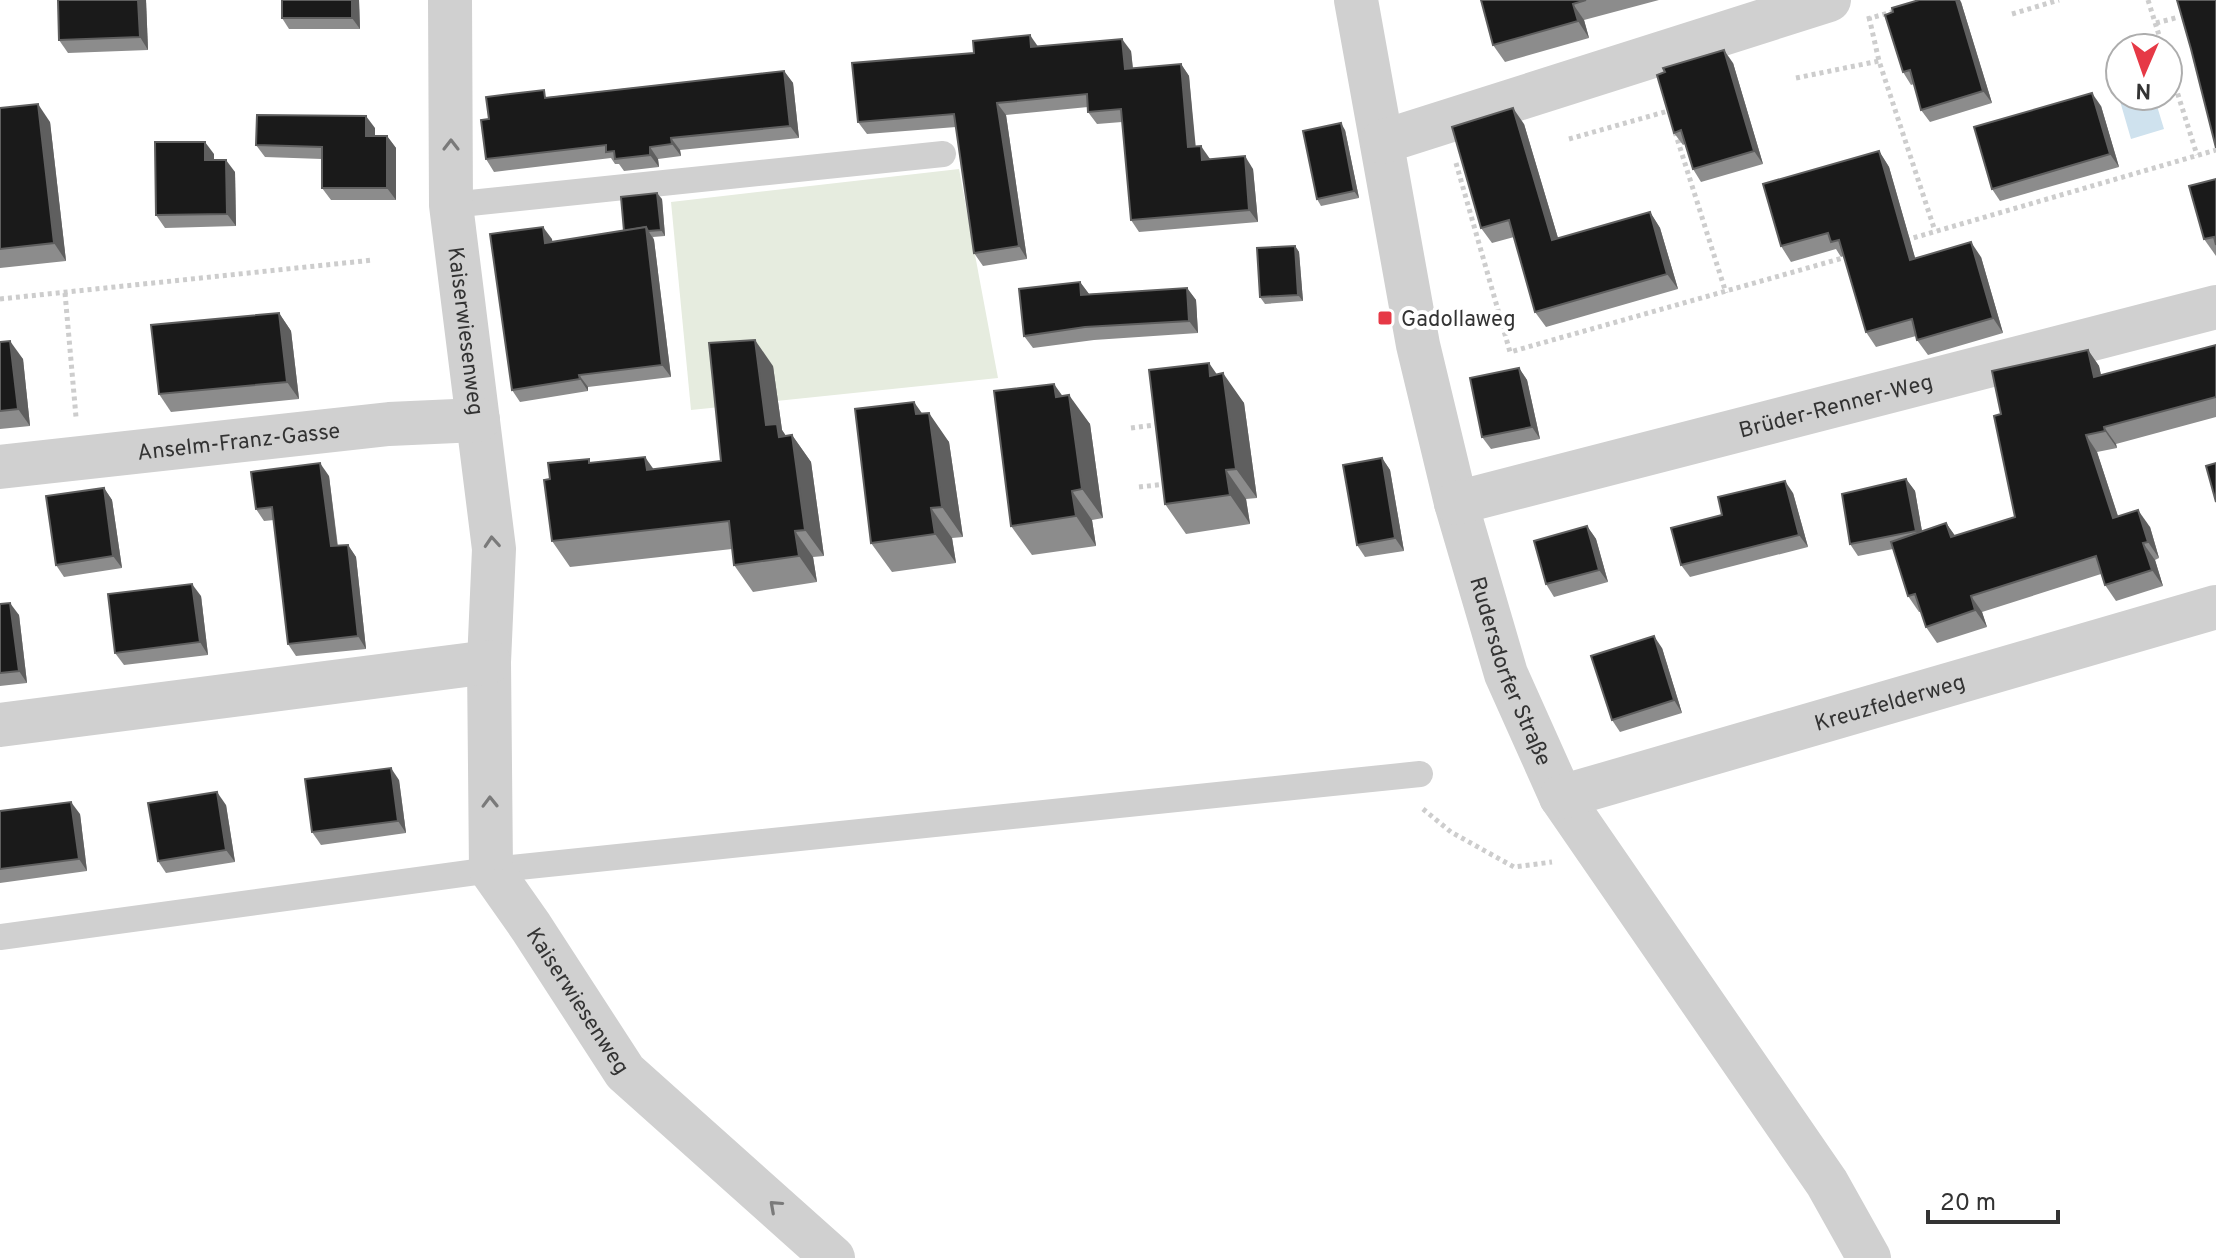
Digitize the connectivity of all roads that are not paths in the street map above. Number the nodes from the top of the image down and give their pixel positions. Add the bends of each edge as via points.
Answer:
1 (450, 0) edge
2 (1356, 0) edge
3 (1848, 5) edge
4 (1382, 142) junction
5 (943, 154) dead end
6 (451, 205) junction
7 (2216, 307) edge
8 (478, 420) junction
9 (0, 467) edge
10 (1456, 503) junction
11 (2216, 607) edge
12 (489, 662) junction
13 (0, 725) edge
14 (1420, 774) dead end
15 (1561, 797) junction
16 (491, 870) junction
17 (0, 937) edge
18 (833, 1258) edge
19 (1869, 1258) edge

6 -> 1 street, Kaiserwiesenweg
2 - 4 street, Rudersdorfer Straße
3 - 4 street via 1653,54
4 - 10 street, Rudersdorfer Straße via 1418,345
5 - 6 lane
6 - 8 street, Kaiserwiesenweg
7 - 10 street, Brüder-Renner-Weg
8 - 9 street, Anselm-Franz-Gasse via 389,424
12 -> 8 street, Kaiserwiesenweg via 494,549
10 - 15 street, Rudersdorfer Straße via 1506,674
11 - 15 street, Kreuzfelderweg
12 - 13 street
16 -> 12 street, Kaiserwiesenweg
14 - 16 lane
15 - 19 street, Rudersdorfer Straße via 1827,1183
16 - 17 lane
18 -> 16 street, Kaiserwiesenweg via 625,1072

